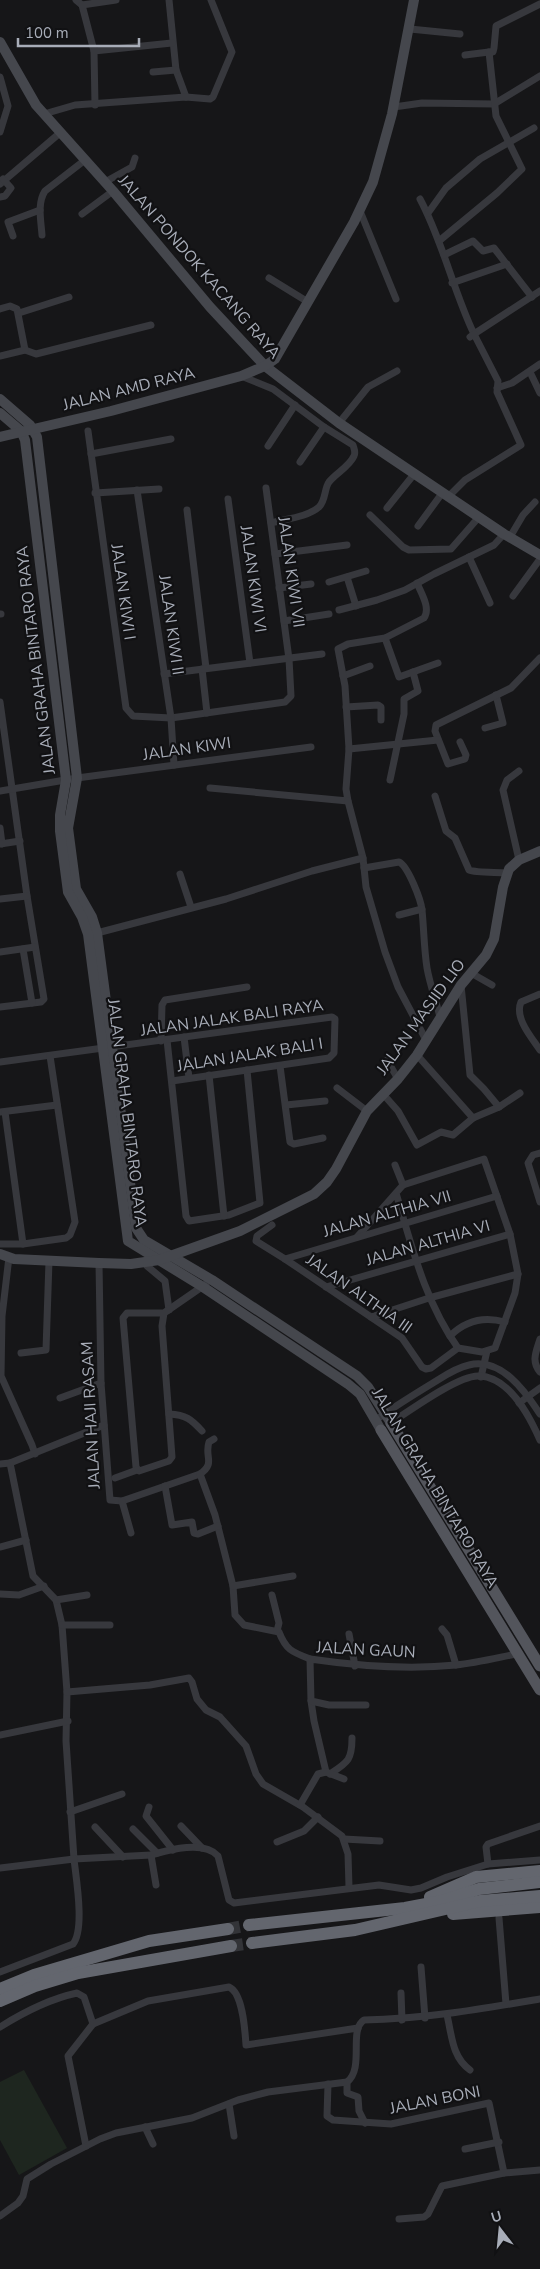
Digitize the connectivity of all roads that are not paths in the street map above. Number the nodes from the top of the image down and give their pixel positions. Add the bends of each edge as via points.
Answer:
1 (76, 0) edge
2 (116, 0) edge
3 (169, 0) edge
4 (211, 0) edge
5 (414, 0) edge
6 (540, 4) edge
7 (82, 5) junction
8 (410, 29) junction
9 (460, 34) dead end
10 (0, 42) edge
11 (172, 43) junction
12 (94, 51) junction
13 (489, 52) junction
14 (465, 54) dead end
15 (176, 70) junction
16 (153, 72) dead end
17 (540, 76) edge
18 (1, 82) edge
19 (186, 97) junction
20 (494, 104) junction
21 (95, 105) junction
22 (394, 107) junction
23 (44, 114) junction
24 (534, 128) dead end
25 (1, 130) edge
26 (61, 132) junction
27 (509, 144) junction
28 (136, 158) dead end
29 (85, 160) junction
30 (2, 181) edge
31 (105, 182) junction
32 (113, 191) junction
33 (0, 197) edge
34 (420, 199) dead end
35 (40, 210) junction
36 (360, 211) junction
37 (428, 213) junction
38 (82, 214) dead end
39 (42, 235) dead end
40 (13, 236) dead end
41 (439, 241) junction
42 (444, 255) junction
43 (508, 264) junction
44 (269, 278) dead end
45 (452, 283) junction
46 (540, 290) edge
47 (69, 297) dead end
48 (532, 297) junction
49 (396, 299) dead end
50 (308, 302) junction
51 (0, 309) edge
52 (19, 313) junction
53 (151, 324) dead end
54 (472, 336) junction
55 (25, 350) junction
56 (0, 356) edge
57 (540, 364) edge
58 (265, 366) junction
59 (397, 371) dead end
60 (530, 372) junction
61 (241, 376) junction
62 (496, 388) junction
63 (540, 393) edge
64 (0, 399) edge
65 (295, 406) junction
66 (0, 413) edge
67 (339, 423) junction
68 (324, 427) junction
69 (33, 429) junction
70 (21, 431) junction
71 (88, 431) dead end
72 (0, 438) edge
73 (171, 438) dead end
74 (268, 446) dead end
75 (91, 454) junction
76 (300, 462) dead end
77 (415, 473) junction
78 (266, 488) dead end
79 (159, 489) dead end
80 (137, 490) junction
81 (95, 493) junction
82 (446, 494) junction
83 (228, 499) dead end
84 (535, 502) dead end
85 (387, 508) dead end
86 (187, 510) dead end
87 (370, 516) dead end
88 (479, 518) junction
89 (271, 523) junction
90 (418, 526) dead end
91 (507, 536) junction
92 (346, 545) dead end
93 (275, 554) junction
94 (469, 557) junction
95 (540, 557) edge
96 (366, 570) dead end
97 (347, 576) junction
98 (329, 582) dead end
99 (417, 583) junction
100 (311, 584) dead end
101 (279, 588) junction
102 (513, 596) dead end
103 (490, 603) dead end
104 (356, 606) junction
105 (339, 610) dead end
106 (329, 614) dead end
107 (284, 621) junction
108 (385, 638) junction
109 (322, 654) dead end
110 (63, 658) junction
111 (540, 658) edge
112 (289, 659) junction
113 (52, 660) junction
114 (250, 662) junction
115 (438, 663) dead end
116 (370, 666) dead end
117 (204, 669) junction
118 (413, 672) junction
119 (164, 674) junction
120 (343, 676) junction
121 (496, 695) junction
122 (0, 702) edge
123 (346, 707) junction
124 (208, 713) junction
125 (171, 718) junction
126 (381, 720) dead end
127 (485, 728) dead end
128 (3, 736) edge
129 (438, 740) junction
130 (460, 742) dead end
131 (397, 743) junction
132 (311, 746) dead end
133 (350, 749) junction
134 (174, 765) junction
135 (519, 771) dead end
136 (72, 779) junction
137 (390, 780) dead end
138 (210, 788) dead end
139 (14, 789) junction
140 (0, 791) edge
141 (435, 796) dead end
142 (348, 801) junction
143 (0, 828) edge
144 (20, 841) junction
145 (1, 844) edge
146 (540, 852) edge
147 (363, 858) junction
148 (519, 860) junction
149 (364, 868) junction
150 (507, 873) junction
151 (180, 874) dead end
152 (27, 896) junction
153 (0, 900) edge
154 (191, 908) junction
155 (422, 909) junction
156 (399, 915) dead end
157 (98, 933) junction
158 (35, 947) junction
159 (23, 949) junction
160 (0, 952) edge
161 (472, 973) junction
162 (461, 985) junction
163 (492, 985) dead end
164 (247, 987) dead end
165 (540, 994) edge
166 (32, 1003) junction
167 (0, 1007) edge
168 (440, 1017) junction
169 (540, 1033) edge
170 (531, 1036) junction
171 (184, 1037) junction
172 (164, 1040) junction
173 (426, 1040) junction
174 (108, 1048) junction
175 (540, 1050) edge
176 (416, 1055) junction
177 (50, 1056) junction
178 (333, 1056) joint
179 (387, 1060) dead end
180 (0, 1062) edge
181 (280, 1066) junction
182 (247, 1070) junction
183 (209, 1076) junction
184 (189, 1078) junction
185 (398, 1079) junction
186 (172, 1080) junction
187 (337, 1088) dead end
188 (520, 1093) dead end
189 (383, 1094) junction
190 (325, 1101) dead end
191 (57, 1105) junction
192 (286, 1105) junction
193 (499, 1107) junction
194 (367, 1111) junction
195 (3, 1112) edge
196 (473, 1118) junction
197 (323, 1138) dead end
198 (120, 1141) junction
199 (540, 1153) edge
200 (395, 1164) dead end
201 (403, 1185) junction
202 (396, 1193) junction
203 (497, 1196) junction
204 (539, 1198) edge
205 (224, 1216) junction
206 (405, 1223) junction
207 (272, 1225) dead end
208 (510, 1234) junction
209 (357, 1237) junction
210 (0, 1244) edge
211 (23, 1244) junction
212 (4, 1256) edge
213 (171, 1256) junction
214 (286, 1259) junction
215 (159, 1260) junction
216 (49, 1261) junction
217 (417, 1261) junction
218 (99, 1263) junction
219 (148, 1266) dead end
220 (518, 1274) junction
221 (212, 1280) junction
222 (203, 1287) junction
223 (326, 1288) junction
224 (429, 1298) junction
225 (166, 1311) junction
226 (385, 1313) junction
227 (1, 1316) edge
228 (371, 1317) junction
229 (505, 1322) junction
230 (385, 1327) junction
231 (450, 1336) junction
232 (540, 1339) edge
233 (458, 1348) junction
234 (484, 1352) junction
235 (21, 1354) dead end
236 (480, 1364) junction
237 (540, 1372) edge
238 (479, 1376) junction
239 (101, 1383) junction
240 (540, 1388) edge
241 (528, 1396) junction
242 (60, 1398) dead end
243 (519, 1403) junction
244 (169, 1414) junction
245 (540, 1414) edge
246 (383, 1421) junction
247 (104, 1425) junction
248 (202, 1431) dead end
249 (214, 1439) dead end
250 (540, 1440) edge
251 (35, 1454) junction
252 (10, 1463) junction
253 (0, 1464) edge
254 (137, 1470) junction
255 (200, 1474) junction
256 (115, 1478) dead end
257 (165, 1486) junction
258 (122, 1501) junction
259 (218, 1526) junction
260 (132, 1533) dead end
261 (26, 1540) junction
262 (0, 1547) edge
263 (293, 1576) dead end
264 (44, 1586) junction
265 (234, 1586) junction
266 (0, 1594) edge
267 (87, 1595) dead end
268 (272, 1595) dead end
269 (56, 1600) junction
270 (62, 1625) junction
271 (110, 1625) dead end
272 (442, 1629) dead end
273 (276, 1631) junction
274 (349, 1634) dead end
275 (516, 1654) junction
276 (310, 1659) junction
277 (456, 1665) junction
278 (355, 1666) junction
279 (540, 1666) edge
280 (540, 1690) edge
281 (67, 1692) junction
282 (311, 1701) junction
283 (366, 1705) dead end
284 (68, 1721) junction
285 (0, 1735) edge
286 (352, 1738) dead end
287 (328, 1773) junction
288 (344, 1779) dead end
289 (122, 1794) dead end
290 (300, 1805) junction
291 (149, 1807) dead end
292 (70, 1812) junction
293 (318, 1817) junction
294 (180, 1826) dead end
295 (540, 1826) edge
296 (95, 1827) dead end
297 (133, 1829) dead end
298 (344, 1839) junction
299 (380, 1841) dead end
300 (278, 1842) dead end
301 (202, 1848) junction
302 (173, 1850) junction
303 (154, 1854) junction
304 (123, 1857) junction
305 (74, 1859) junction
306 (540, 1860) edge
307 (488, 1864) junction
308 (0, 1868) edge
309 (540, 1871) edge
310 (540, 1882) edge
311 (156, 1885) dead end
312 (350, 1887) junction
313 (540, 1896) edge
314 (540, 1907) edge
315 (405, 1913) junction
316 (499, 1918) dead end
317 (249, 1925) tunnel mouth
318 (228, 1929) tunnel mouth
319 (252, 1943) tunnel mouth
320 (231, 1946) tunnel mouth
321 (422, 1967) dead end
322 (0, 1972) edge
323 (0, 1988) edge
324 (401, 1993) dead end
325 (540, 1999) edge
326 (0, 2001) edge
327 (506, 2004) junction
328 (447, 2015) junction
329 (425, 2018) junction
330 (402, 2020) junction
331 (93, 2024) junction
332 (0, 2027) edge
333 (358, 2028) junction
334 (470, 2070) dead end
335 (347, 2082) junction
336 (328, 2084) junction
337 (230, 2104) junction
338 (365, 2123) junction
339 (145, 2127) junction
340 (234, 2136) dead end
341 (499, 2142) junction
342 (153, 2144) dead end
343 (86, 2146) junction
344 (465, 2149) dead end
345 (540, 2170) edge
346 (504, 2173) junction
347 (0, 2216) edge
348 (399, 2219) dead end

1 - 7 street
2 - 7 street
3 - 11 street
4 - 19 street via 232,53 213,97 205,100
5 - 8 main road
6 - 13 street via 496,26 493,52
7 - 12 street
8 - 9 street
8 - 22 main road
10 - 23 main road, JALAN PONDOK KACANG RAYA via 29,95
11 - 12 street
11 - 15 street
12 - 21 street
13 - 14 street
13 - 20 street
15 - 16 street
15 - 19 street
17 - 20 street
18 - 25 street via 8,106
19 - 21 street
20 - 22 street via 422,103
20 - 27 street
21 - 23 street via 75,105
22 - 36 main road via 373,182
23 - 26 main road, JALAN PONDOK KACANG RAYA
24 - 27 street
26 - 29 main road, JALAN PONDOK KACANG RAYA
26 - 30 street
27 - 37 street via 465,171 446,188
27 - 41 street via 522,166 521,170
28 - 31 street via 132,167
29 - 31 main road, JALAN PONDOK KACANG RAYA
29 - 35 street via 45,191
30 - 33 street via 11,188
31 - 32 main road, JALAN PONDOK KACANG RAYA
32 - 38 street
32 - 58 main road, JALAN PONDOK KACANG RAYA via 210,307
34 - 37 street
35 - 39 street
35 - 40 street via 8,222
36 - 49 street
36 - 50 main road
37 - 41 street
41 - 42 street
42 - 43 street via 473,242 483,251 497,250
42 - 45 street
43 - 45 street
43 - 48 street
44 - 50 street
45 - 54 street
46 - 48 street
47 - 52 street
48 - 54 street
50 - 58 main road via 275,359
51 - 52 street via 13,306
52 - 55 street
53 - 55 street via 40,354
54 - 62 street via 498,381
55 - 56 street
57 - 60 street
58 - 61 main road, JALAN AMD RAYA
58 - 67 main road, JALAN PONDOK KACANG RAYA
59 - 67 street via 368,388
60 - 62 street
60 - 63 street
61 - 65 street via 273,389
61 - 69 main road, JALAN AMD RAYA
62 - 82 street via 521,445
64 - 69 main road
65 - 68 street
65 - 74 street
66 - 70 main road
67 - 77 main road, JALAN PONDOK KACANG RAYA
68 - 76 street
68 - 89 street via 353,445 354,456 329,482 319,507
69 - 70 main road, JALAN AMD RAYA
69 - 110 main road, JALAN GRAHA BINTARO RAYA via 37,437
70 - 72 main road, JALAN AMD RAYA
70 - 113 main road, JALAN GRAHA BINTARO RAYA via 25,440
71 - 75 street, JALAN KIWI I
73 - 75 street
75 - 81 street, JALAN KIWI I
77 - 82 main road, JALAN PONDOK KACANG RAYA
77 - 85 street
78 - 89 street, JALAN KIWI VII
79 - 80 street
80 - 81 street
80 - 119 street, JALAN KIWI II
81 - 125 street, JALAN KIWI I via 126,708 133,716
82 - 88 main road, JALAN PONDOK KACANG RAYA
82 - 90 street
83 - 114 street, JALAN KIWI VI
84 - 91 street
86 - 117 street
87 - 88 street via 403,547 416,551 451,549
88 - 91 main road, JALAN PONDOK KACANG RAYA
89 - 93 street, JALAN KIWI VII
91 - 94 street
91 - 95 main road, JALAN PONDOK KACANG RAYA
92 - 93 street
93 - 101 street, JALAN KIWI VII
94 - 99 street
94 - 103 street
95 - 102 street
96 - 97 street
97 - 98 street
97 - 104 street
99 - 104 street
99 - 108 street via 427,613 424,618
100 - 101 street
101 - 107 street, JALAN KIWI VII
104 - 105 street
106 - 107 street
107 - 112 street, JALAN KIWI VII
108 - 118 street via 399,677
108 - 120 street via 339,648
109 - 112 street
110 - 113 main road
110 - 136 main road, JALAN GRAHA BINTARO RAYA
111 - 121 street via 511,688
112 - 114 street
112 - 124 street, JALAN KIWI VII via 289,699 285,702
113 - 136 main road, JALAN GRAHA BINTARO RAYA
114 - 117 street
115 - 118 street
116 - 120 street
117 - 119 street
117 - 124 street
118 - 131 street via 418,690 405,697
119 - 125 street, JALAN KIWI II
120 - 123 street
121 - 127 street via 503,723
121 - 129 street via 436,725
122 - 128 street
123 - 126 street via 378,705
123 - 133 street
124 - 125 street, JALAN KIWI I
125 - 134 street, JALAN KIWI II
128 - 139 street
129 - 130 street via 448,764 465,759
129 - 131 street
131 - 133 street
131 - 137 street
132 - 134 street, JALAN KIWI
133 - 142 street
134 - 136 street, JALAN KIWI
135 - 148 street via 507,780 503,790
136 - 139 street, JALAN KIWI
136 - 157 main road, JALAN GRAHA BINTARO RAYA via 68,818 76,889
136 - 174 main road, JALAN GRAHA BINTARO RAYA via 60,815 68,892 88,934
138 - 142 street
139 - 140 street, JALAN KIWI
139 - 144 street
141 - 150 street via 446,831 455,838 469,870
142 - 147 street
143 - 145 street
144 - 145 street
144 - 152 street
146 - 148 main road
147 - 149 street
147 - 154 street
148 - 150 main road
149 - 155 street via 404,864
149 - 173 street via 366,887 393,974
150 - 161 main road, JALAN MASJID LIO via 494,939
151 - 154 street
152 - 153 street
152 - 158 street
154 - 157 street
155 - 156 street
155 - 168 street via 427,971
157 - 174 main road, JALAN GRAHA BINTARO RAYA
158 - 159 street
158 - 166 street via 44,1000
159 - 160 street
159 - 166 street
161 - 162 main road, JALAN MASJID LIO
161 - 163 street
162 - 168 main road, JALAN MASJID LIO
162 - 193 street via 470,1075
164 - 172 street via 165,1000 162,1005
165 - 170 street via 520,1002 519,1006 520,1018
166 - 167 street
168 - 173 main road, JALAN MASJID LIO
169 - 170 street
170 - 175 street
171 - 172 street, JALAN JALAK BALI RAYA
171 - 178 street, JALAN JALAK BALI RAYA via 332,1018 335,1019
171 - 184 street
172 - 174 street, JALAN JALAK BALI RAYA
172 - 186 street
173 - 176 main road, JALAN MASJID LIO
174 - 177 street, JALAN JALAK BALI RAYA
174 - 198 main road, JALAN GRAHA BINTARO RAYA
176 - 185 main road, JALAN MASJID LIO
176 - 196 street
177 - 180 street, JALAN JALAK BALI RAYA
177 - 191 street
178 - 181 street, JALAN JALAK BALI I
179 - 185 street
181 - 182 street, JALAN JALAK BALI I
181 - 192 street
182 - 183 street, JALAN JALAK BALI I
182 - 205 street via 261,1200 257,1206
183 - 184 street, JALAN JALAK BALI I
183 - 205 street
184 - 186 street, JALAN JALAK BALI I
185 - 189 main road, JALAN MASJID LIO
186 - 205 street via 186,1216 189,1221
187 - 194 street
188 - 193 street
189 - 194 main road, JALAN MASJID LIO
189 - 196 street via 398,1111 418,1145 441,1132 453,1136
190 - 192 street
191 - 195 street
191 - 211 street via 75,1222 66,1238
192 - 197 street via 290,1142
193 - 196 street
194 - 213 main road, JALAN MASJID LIO via 336,1169 314,1194 240,1231
195 - 211 street
198 - 213 main road, JALAN GRAHA BINTARO RAYA via 136,1228 144,1240
198 - 215 main road, JALAN GRAHA BINTARO RAYA via 128,1241
199 - 204 street via 533,1155 528,1163
200 - 201 street
201 - 202 street
201 - 203 street via 484,1159
202 - 206 street
202 - 209 street
203 - 206 street, JALAN ALTHIA VII
203 - 208 street
206 - 209 street, JALAN ALTHIA VII
206 - 217 street
207 - 214 street, JALAN ALTHIA III via 257,1236 256,1241
208 - 217 street, JALAN ALTHIA VI
208 - 220 street
209 - 214 street, JALAN ALTHIA VII
210 - 211 street
212 - 216 main road, JALAN MASJID LIO
212 - 227 street
213 - 215 main road, JALAN MASJID LIO
213 - 221 main road, JALAN GRAHA BINTARO RAYA
214 - 223 street, JALAN ALTHIA III
215 - 218 main road, JALAN MASJID LIO via 131,1264
215 - 222 main road, JALAN GRAHA BINTARO RAYA
216 - 218 main road, JALAN MASJID LIO
216 - 235 street via 46,1350
217 - 223 street, JALAN ALTHIA VI
217 - 224 street
218 - 239 street, JALAN HAJI RASAM
219 - 225 street via 165,1281
220 - 224 street
220 - 229 street
221 - 222 street
221 - 246 main road, JALAN GRAHA BINTARO RAYA via 357,1376 368,1387
222 - 225 street
222 - 246 main road, JALAN GRAHA BINTARO RAYA via 348,1384
223 - 228 street, JALAN ALTHIA III
224 - 226 street
224 - 231 street
225 - 244 street via 162,1326
225 - 254 street via 127,1313 124,1318
226 - 228 street
226 - 230 street
227 - 251 street via 1,1376
228 - 230 street, JALAN ALTHIA III
229 - 231 street via 473,1321
229 - 234 street via 497,1344
230 - 233 street, JALAN ALTHIA III via 402,1338 426,1370
231 - 233 street
232 - 237 street via 534,1359
233 - 234 street
234 - 236 street
236 - 238 street
236 - 241 street via 499,1370 514,1380
236 - 246 street via 453,1372
238 - 243 street via 496,1381
238 - 246 street via 448,1387
239 - 242 street
239 - 247 street, JALAN HAJI RASAM
240 - 241 street
241 - 243 street
241 - 245 street
243 - 250 street
244 - 248 street via 185,1415
244 - 254 street via 171,1459
246 - 275 main road, JALAN GRAHA BINTARO RAYA
246 - 279 main road, JALAN GRAHA BINTARO RAYA
247 - 251 street
247 - 258 street, JALAN HAJI RASAM via 110,1500
249 - 255 street via 207,1445 207,1469
251 - 252 street
252 - 253 street
252 - 261 street
254 - 256 street
255 - 257 street, JALAN HAJI RASAM
255 - 259 street
257 - 258 street, JALAN HAJI RASAM
257 - 259 street via 172,1525 192,1522 194,1533 198,1534
258 - 260 street
259 - 265 street
261 - 262 street
261 - 264 street via 33,1576
263 - 265 street
264 - 266 street via 19,1595
264 - 269 street
265 - 273 street via 234,1607 239,1620 244,1625
267 - 269 street
268 - 273 street via 279,1623
269 - 270 street
270 - 271 street
270 - 281 street
272 - 277 street
273 - 276 street via 285,1646
274 - 278 street
275 - 277 street, JALAN GAUN
275 - 280 main road, JALAN GRAHA BINTARO RAYA
276 - 278 street, JALAN GAUN
276 - 282 street, JALAN GAUN
277 - 278 street, JALAN GAUN via 408,1668
281 - 284 street
281 - 290 street via 150,1685 189,1678 197,1699 206,1710 220,1717 246,1746 256,1774 264,1784
282 - 283 street via 329,1705
282 - 287 street, JALAN GAUN
284 - 285 street
284 - 292 street
286 - 287 street via 350,1758
287 - 288 street
287 - 290 street via 318,1774
289 - 292 street
290 - 293 street
291 - 302 street via 146,1816
292 - 305 street
293 - 298 street
293 - 300 street via 304,1831
294 - 301 street
295 - 307 street via 488,1844
296 - 304 street
297 - 303 street
298 - 299 street
298 - 312 street
301 - 302 street
301 - 312 street via 218,1856 228,1900 232,1903
302 - 303 street
303 - 304 street
303 - 311 street
304 - 305 street
305 - 308 street
305 - 322 street via 78,1938 64,1948
306 - 307 street
307 - 312 street via 411,1890 379,1885
309 - 315 highway via 476,1877
310 - 315 highway via 479,1889
313 - 315 highway via 480,1901
314 - 315 highway
315 - 317 highway
315 - 319 highway via 355,1930
316 - 327 street
318 - 323 highway via 149,1942 34,1974
320 - 326 highway via 78,1973
321 - 329 street
324 - 330 street
325 - 327 street
327 - 328 street
328 - 329 street
328 - 334 street via 455,2055
329 - 330 street
330 - 333 street via 364,2020
331 - 332 street via 84,1998 77,1993 59,1997
331 - 333 street via 148,2001 229,1987 235,1992 243,2018 246,2046
331 - 343 street via 68,2056
333 - 335 street via 355,2072
335 - 336 street
335 - 338 street via 348,2093 358,2097 358,2110
336 - 337 street via 268,2092
336 - 338 street via 326,2110 329,2119
337 - 339 street via 192,2118
337 - 340 street
338 - 341 street, JALAN BONI via 391,2124 486,2102 492,2107
339 - 342 street
339 - 343 street via 107,2136
341 - 344 street
341 - 346 street, JALAN BONI
343 - 347 street via 27,2179 18,2203
345 - 346 street
346 - 348 street via 442,2186 428,2214

